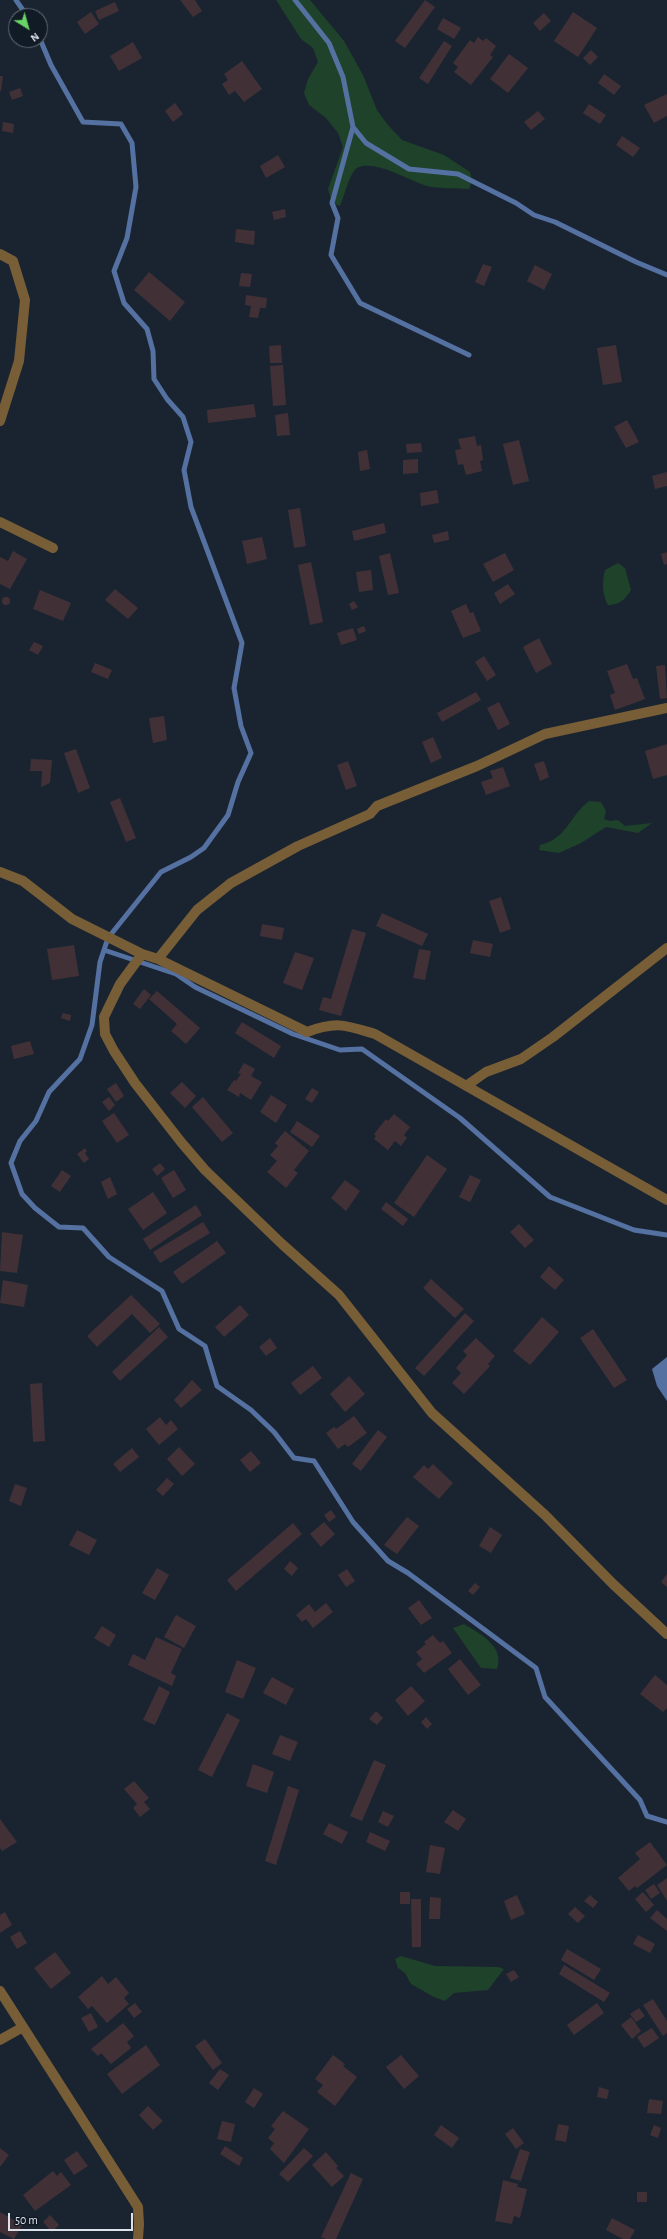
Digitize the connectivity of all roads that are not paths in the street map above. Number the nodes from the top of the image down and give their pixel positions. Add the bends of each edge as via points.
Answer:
1 (0, 254) edge
2 (0, 421) edge
3 (0, 522) edge
4 (54, 548) dead end
5 (667, 708) edge
6 (0, 872) edge
7 (667, 948) edge
8 (142, 954) junction
9 (158, 959) junction
10 (466, 1086) junction
11 (667, 1200) edge
12 (667, 1634) edge
13 (0, 1991) edge
14 (23, 2027) junction
15 (0, 2040) edge
16 (138, 2239) edge

1 - 2 street via 14,261 25,300 19,361
3 - 4 street
5 - 9 street via 545,734 477,766 377,806 370,814 298,846 231,883 197,910
6 - 8 street via 23,881 72,920
7 - 10 street via 553,1037 520,1059 486,1072
8 - 9 street
8 - 12 street via 120,984 104,1016 105,1034 144,1095 206,1170 339,1295 432,1413 545,1515
9 - 10 street via 306,1032 342,1024 375,1034
10 - 11 street
13 - 14 street
14 - 15 street
14 - 16 street via 138,2207

